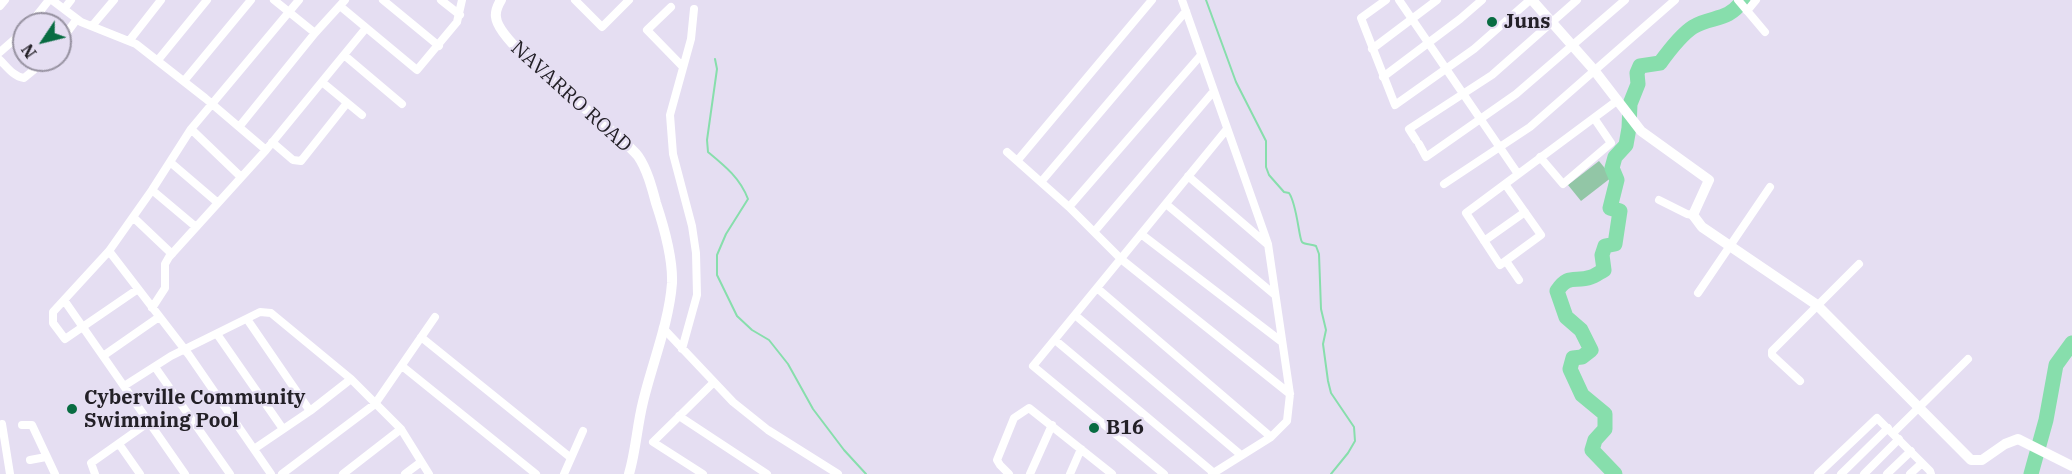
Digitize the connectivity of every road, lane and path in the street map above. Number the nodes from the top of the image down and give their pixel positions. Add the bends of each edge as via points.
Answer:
1 (5, 0) edge
2 (51, 0) edge
3 (71, 0) edge
4 (114, 0) edge
5 (161, 0) edge
6 (207, 0) edge
7 (251, 0) edge
8 (274, 0) edge
9 (299, 0) edge
10 (383, 0) edge
11 (441, 0) edge
12 (462, 0) edge
13 (501, 0) edge
14 (575, 0) edge
15 (629, 0) edge
16 (1152, 0) edge
17 (1182, 0) edge
18 (1386, 0) edge
19 (1399, 0) edge
20 (1437, 0) edge
21 (1482, 0) edge
22 (1531, 0) edge
23 (1577, 0) edge
24 (1625, 0) edge
25 (1675, 0) edge
26 (1738, 0) edge
27 (1756, 0) edge
28 (343, 3) edge
29 (0, 6) edge
30 (670, 7) dead end
31 (64, 9) junction
32 (694, 9) dead end
33 (1186, 11) junction
34 (1747, 11) junction
35 (40, 12) edge
36 (289, 12) junction
37 (460, 15) junction
38 (1412, 18) junction
39 (77, 19) junction
40 (1552, 22) junction
41 (72, 26) edge
42 (92, 26) junction
43 (366, 28) junction
44 (1765, 32) dead end
45 (315, 33) junction
46 (129, 41) junction
47 (12, 42) edge
48 (1429, 43) junction
49 (439, 45) junction
50 (1573, 46) junction
51 (1372, 49) junction
52 (0, 52) edge
53 (344, 55) junction
54 (1201, 55) junction
55 (0, 60) edge
56 (158, 60) junction
57 (683, 67) junction
58 (1446, 68) junction
59 (1594, 70) junction
60 (31, 72) edge
61 (1383, 77) junction
62 (184, 81) junction
63 (322, 82) junction
64 (1213, 92) junction
65 (1464, 94) junction
66 (212, 103) junction
67 (347, 104) junction
68 (402, 104) dead end
69 (1621, 105) junction
70 (362, 115) dead end
71 (1594, 118) junction
72 (1481, 119) junction
73 (239, 127) junction
74 (191, 129) junction
75 (1227, 129) junction
76 (273, 142) junction
77 (1500, 147) junction
78 (266, 150) junction
79 (1007, 152) dead end
80 (1540, 158) junction
81 (1017, 161) junction
82 (171, 162) junction
83 (1518, 174) junction
84 (1188, 176) junction
85 (241, 177) junction
86 (1041, 182) junction
87 (1444, 184) dead end
88 (1505, 184) junction
89 (1770, 187) dead end
90 (152, 190) junction
91 (1659, 200) dead end
92 (218, 203) junction
93 (1166, 204) junction
94 (1069, 207) junction
95 (1525, 212) junction
96 (1693, 215) junction
97 (133, 217) junction
98 (196, 227) junction
99 (1094, 232) junction
100 (1141, 234) junction
101 (1484, 240) junction
102 (1268, 244) junction
103 (1730, 247) junction
104 (109, 250) junction
105 (172, 254) junction
106 (1121, 259) junction
107 (1506, 261) junction
108 (1859, 264) dead end
109 (1519, 280) dead end
110 (1097, 288) junction
111 (138, 289) junction
112 (1698, 293) dead end
113 (1275, 296) junction
114 (64, 300) junction
115 (1817, 305) junction
116 (152, 308) junction
117 (1075, 315) junction
118 (159, 317) junction
119 (435, 317) dead end
120 (247, 319) junction
121 (83, 327) junction
122 (663, 328) junction
123 (217, 334) junction
124 (422, 337) junction
125 (1055, 340) junction
126 (1282, 342) junction
127 (682, 349) junction
128 (185, 350) junction
129 (103, 356) junction
130 (1968, 359) dead end
131 (402, 366) junction
132 (155, 367) junction
133 (351, 379) junction
134 (1800, 381) dead end
135 (713, 383) junction
136 (124, 386) junction
137 (1290, 394) junction
138 (375, 404) junction
139 (1918, 408) junction
140 (310, 411) junction
141 (679, 417) junction
142 (149, 422) junction
143 (4, 424) edge
144 (22, 425) dead end
145 (1052, 425) junction
146 (283, 429) junction
147 (401, 429) junction
148 (583, 431) dead end
149 (1893, 433) junction
150 (1271, 437) junction
151 (119, 444) junction
152 (254, 449) junction
153 (1081, 449) junction
154 (1911, 451) junction
155 (1241, 455) junction
156 (46, 456) junction
157 (571, 458) junction
158 (30, 460) dead end
159 (421, 462) junction
160 (1922, 463) junction
161 (2072, 466) edge
162 (10, 474) edge
163 (55, 474) edge
164 (95, 474) edge
165 (140, 474) edge
166 (185, 474) edge
167 (230, 474) edge
168 (271, 474) edge
169 (282, 474) edge
170 (343, 474) edge
171 (405, 474) edge
172 (429, 474) edge
173 (536, 474) edge
174 (564, 474) edge
175 (629, 474) edge
176 (703, 474) edge
177 (767, 474) edge
178 (838, 474) edge
179 (1009, 474) edge
180 (1030, 474) edge
181 (1070, 474) edge
182 (1112, 474) edge
183 (1164, 474) edge
184 (1213, 474) edge
185 (1818, 474) edge
186 (1841, 474) edge
187 (1864, 474) edge
188 (1887, 474) edge
189 (1910, 474) edge
190 (1931, 474) edge

1 - 29 street
2 - 31 street
2 - 35 street
3 - 31 street
4 - 42 street
5 - 46 street
6 - 56 street
7 - 62 street
8 - 36 street
9 - 36 street
10 - 49 street
11 - 37 street
12 - 37 street
13 - 122 street, NAVARRO ROAD via 496,17 508,41 638,157 661,216 669,257 672,281
14 - 15 street via 602,27
16 - 81 street
17 - 33 street
18 - 51 street via 1361,18
19 - 38 street
20 - 38 street
21 - 48 street
22 - 40 street
22 - 58 street
23 - 40 street
24 - 50 street
25 - 59 street
26 - 34 street
27 - 34 street
28 - 43 street
28 - 45 street
30 - 57 street via 647,30
31 - 39 street
32 - 57 street
33 - 54 street
33 - 86 street
34 - 44 street
36 - 45 street
36 - 66 street
37 - 49 street
38 - 48 street
38 - 51 street
39 - 41 street
39 - 42 street
40 - 50 street
40 - 65 street via 1492,75
42 - 46 street
43 - 49 street via 417,70
43 - 53 street
45 - 73 street
46 - 56 street
47 - 52 street
48 - 58 street
48 - 61 street
50 - 59 street
50 - 72 street
51 - 61 street
53 - 63 street
53 - 68 street
54 - 64 street
54 - 94 street
55 - 60 street via 20,78
56 - 62 street
57 - 127 street via 670,115 670,135 692,226 697,295
58 - 61 street via 1395,105
58 - 65 street
59 - 69 street
59 - 77 street via 1530,127
62 - 66 street
63 - 67 street
63 - 76 street
64 - 75 street
64 - 99 street
65 - 72 street
65 - 72 street via 1409,129 1426,157
66 - 73 street
66 - 74 street
67 - 70 street
67 - 76 street via 301,161 293,160
69 - 71 street
69 - 96 street via 1641,131 1709,180
71 - 80 street
71 - 80 street via 1611,143 1563,184
72 - 77 street
73 - 78 street
74 - 82 street
74 - 85 street
75 - 84 street
75 - 102 street
76 - 78 street
77 - 83 street
77 - 87 street
78 - 85 street
79 - 81 street
80 - 83 street
81 - 86 street
82 - 90 street
82 - 92 street
83 - 88 street
84 - 93 street
84 - 102 street
85 - 92 street
86 - 94 street
88 - 95 street
88 - 101 street via 1466,213
89 - 103 street
90 - 97 street
90 - 98 street
91 - 96 street
92 - 98 street
93 - 100 street
93 - 113 street
94 - 99 street
95 - 101 street
95 - 107 street via 1541,235
96 - 103 street via 1702,227
97 - 104 street
97 - 105 street
98 - 105 street
99 - 106 street
100 - 106 street
100 - 126 street
101 - 107 street via 1500,266
102 - 113 street
103 - 112 street
103 - 115 street
104 - 111 street
104 - 114 street
105 - 116 street via 165,264 165,288
106 - 110 street
106 - 137 street
107 - 109 street
108 - 115 street
110 - 117 street
110 - 150 street
111 - 116 street
111 - 121 street
113 - 126 street
114 - 121 street
114 - 121 street via 53,312 53,323 65,339
115 - 134 street via 1772,351
115 - 139 street
116 - 118 street
117 - 125 street
117 - 155 street
118 - 128 street
118 - 129 street
119 - 124 street
120 - 123 street
120 - 133 street via 260,312 271,314
120 - 140 street
121 - 129 street
122 - 127 street
122 - 175 street, NAVARRO ROAD
123 - 128 street
123 - 146 street
124 - 131 street
124 - 157 street
125 - 183 street via 1034,366
125 - 184 street
126 - 137 street
127 - 135 street
128 - 132 street
128 - 152 street
129 - 136 street
130 - 139 street
131 - 138 street
131 - 173 street
132 - 136 street
132 - 167 street
133 - 138 street
133 - 140 street
135 - 141 street
135 - 178 street via 750,416
136 - 142 street
137 - 150 street via 1287,421
138 - 147 street
138 - 169 street
139 - 149 street
139 - 161 street via 1971,460 1982,460 2018,439
140 - 146 street
141 - 176 street via 653,442
141 - 177 street
142 - 151 street
142 - 166 street
143 - 162 street
144 - 156 street via 32,425
145 - 153 street
145 - 179 street via 1029,408 1014,418 997,460
145 - 180 street
146 - 152 street
147 - 159 street
147 - 170 street
148 - 157 street
149 - 154 street
149 - 185 street via 1875,418
149 - 186 street
149 - 187 street
150 - 155 street
151 - 164 street via 92,463
151 - 165 street
152 - 168 street
153 - 181 street
153 - 182 street
154 - 160 street
154 - 188 street
155 - 184 street
156 - 158 street
156 - 163 street
157 - 174 street
159 - 171 street
159 - 172 street
160 - 189 street
160 - 190 street

